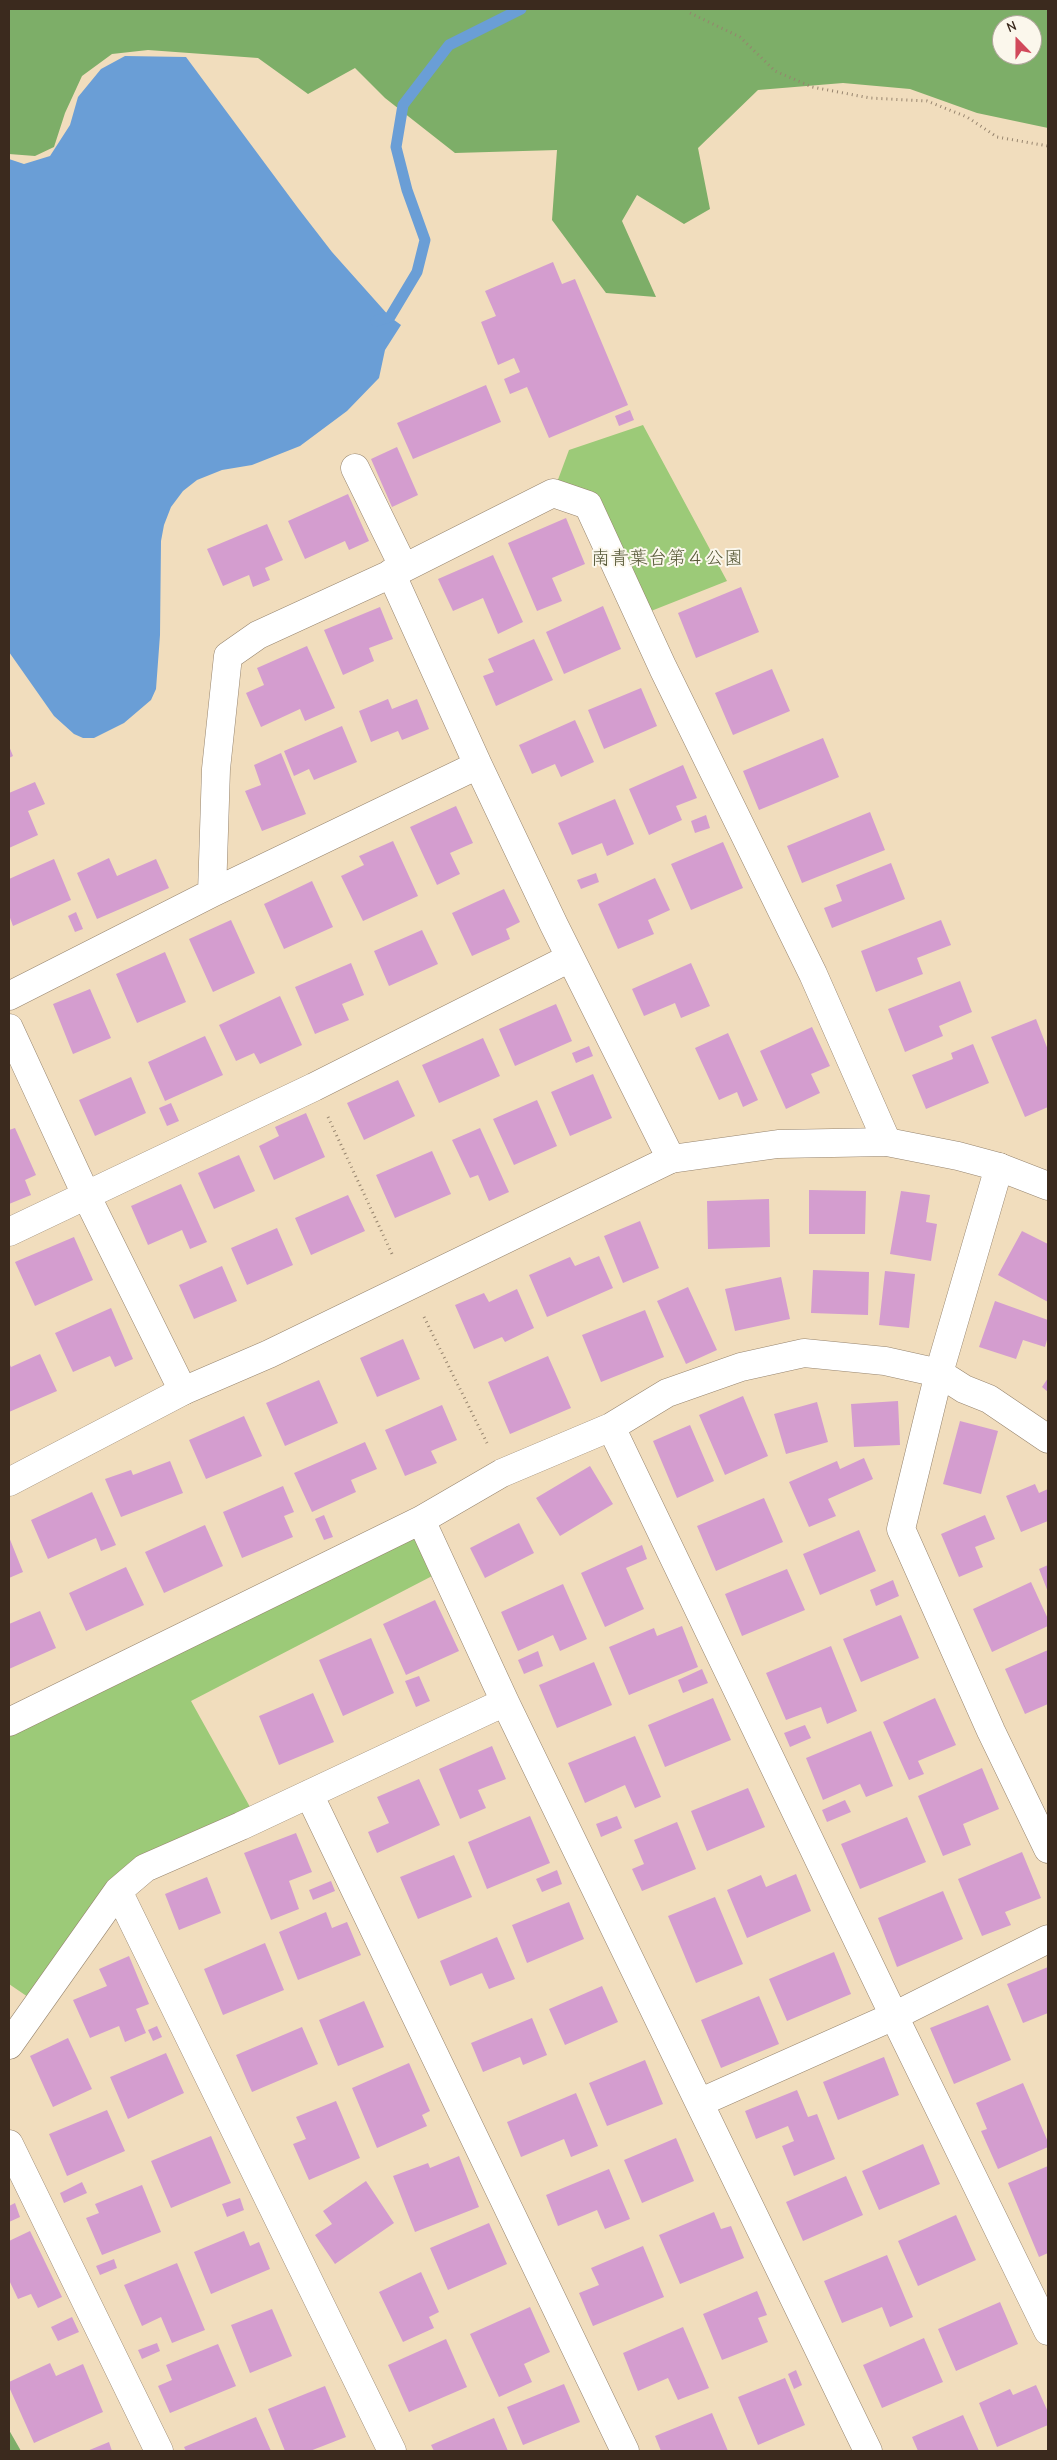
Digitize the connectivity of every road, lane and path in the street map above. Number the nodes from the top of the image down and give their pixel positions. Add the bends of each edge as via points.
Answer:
1 (690, 12) dead end
2 (1048, 146) edge
3 (355, 468) dead end
4 (397, 571) junction
5 (478, 765) junction
6 (212, 893) junction
7 (570, 958) junction
8 (9, 996) edge
9 (9, 1028) edge
10 (314, 1087) junction
11 (887, 1142) junction
12 (671, 1159) junction
13 (999, 1167) junction
14 (1048, 1186) edge
15 (86, 1195) junction
16 (9, 1232) edge
17 (409, 1286) junction
18 (939, 1373) junction
19 (183, 1390) junction
20 (611, 1427) junction
21 (1048, 1439) edge
22 (502, 1473) junction
23 (9, 1482) edge
24 (421, 1520) junction
25 (505, 1702) junction
26 (9, 1722) edge
27 (309, 1794) junction
28 (1048, 1849) edge
29 (118, 1891) junction
30 (1048, 1939) edge
31 (19, 2008) edge
32 (894, 2016) junction
33 (9, 2045) edge
34 (701, 2102) junction
35 (9, 2144) edge
36 (1048, 2331) edge
37 (860, 2449) edge
38 (159, 2451) edge
39 (392, 2451) edge
40 (625, 2451) edge

1 - 2 path via 740,37 776,72 812,87 870,98 926,101 967,117 997,137
3 - 4 street
4 - 5 street
4 - 6 street via 258,635 228,656 216,769
4 - 11 street via 553,493 588,505 663,668 814,974
5 - 6 street
5 - 7 street
6 - 8 street
7 - 10 street
7 - 12 street
9 - 15 street
10 - 15 street
10 - 17 path
11 - 12 street via 778,1144
11 - 13 street
12 - 17 street
13 - 14 street
13 - 18 street
15 - 16 street
15 - 19 street
17 - 19 street via 269,1354
17 - 22 path
18 - 20 street via 885,1362 804,1353 740,1367 667,1394
18 - 21 street via 964,1389 989,1399
18 - 28 street via 901,1529
19 - 23 street
20 - 22 street
20 - 32 street
22 - 24 street
24 - 25 street
24 - 26 street
25 - 27 street
25 - 34 street
27 - 29 street via 145,1868
27 - 40 street
29 - 31 street
29 - 39 street
30 - 32 street
31 - 33 street
32 - 34 street
32 - 36 street
34 - 37 street
35 - 38 street

